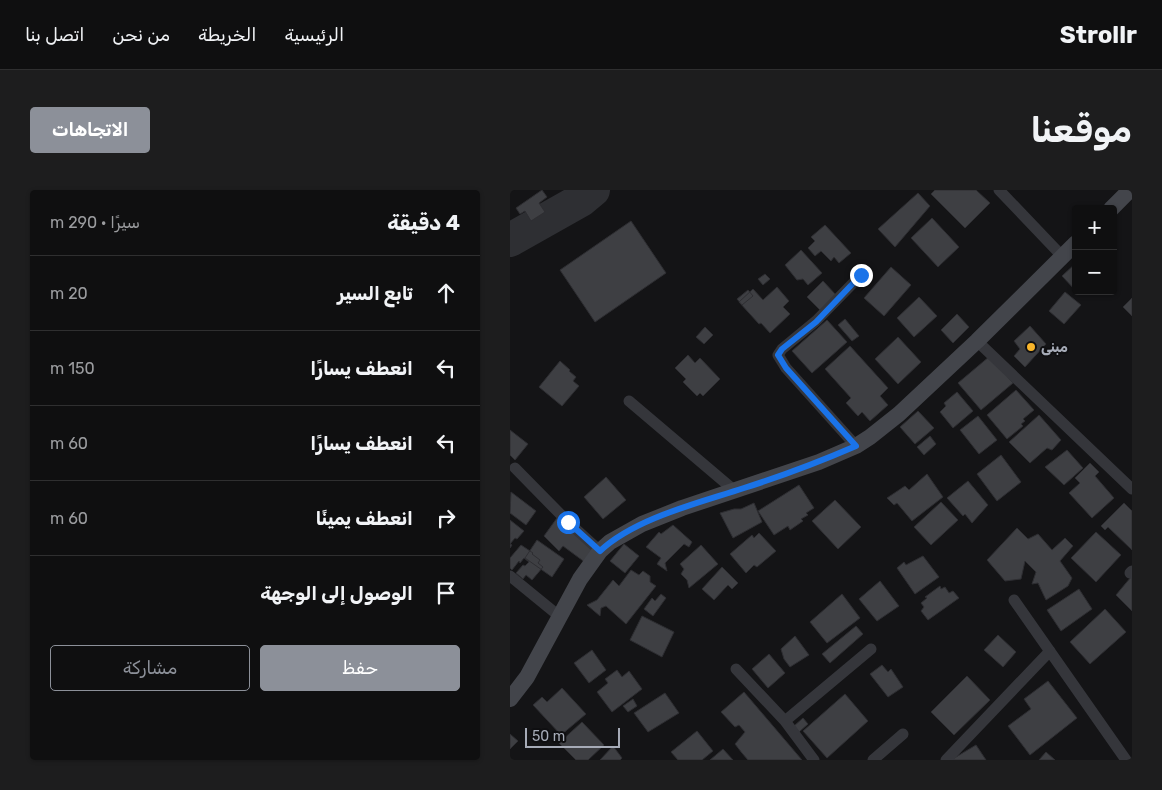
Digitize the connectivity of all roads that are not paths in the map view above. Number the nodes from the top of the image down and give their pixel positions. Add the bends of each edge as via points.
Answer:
1 (999, 190) edge
2 (1130, 190) edge
3 (1115, 205) edge
4 (1072, 247) edge
5 (1062, 256) junction
6 (861, 275) dead end
7 (977, 341) junction
8 (629, 401) dead end
9 (856, 446) junction
10 (515, 468) dead end
11 (1132, 489) edge
12 (735, 491) junction
13 (600, 551) junction
14 (510, 576) edge
15 (1014, 600) dead end
16 (559, 616) junction
17 (871, 650) dead end
18 (1050, 651) junction
19 (736, 669) dead end
20 (510, 699) edge
21 (785, 721) junction
22 (903, 734) dead end
23 (814, 760) edge
24 (873, 760) edge
25 (946, 760) edge
26 (1126, 760) edge

1 - 5 street
2 - 3 main road
4 - 5 main road
5 - 7 main road
6 - 9 street via 833,306 778,355
7 - 9 main road via 898,414
7 - 11 street
8 - 12 street
9 - 12 main road
10 - 13 street
12 - 13 main road via 642,524
13 - 16 main road
14 - 16 street
15 - 18 street
16 - 20 main road via 520,687
17 - 21 street
18 - 25 street
18 - 26 street
19 - 21 street
21 - 23 street
22 - 24 street

